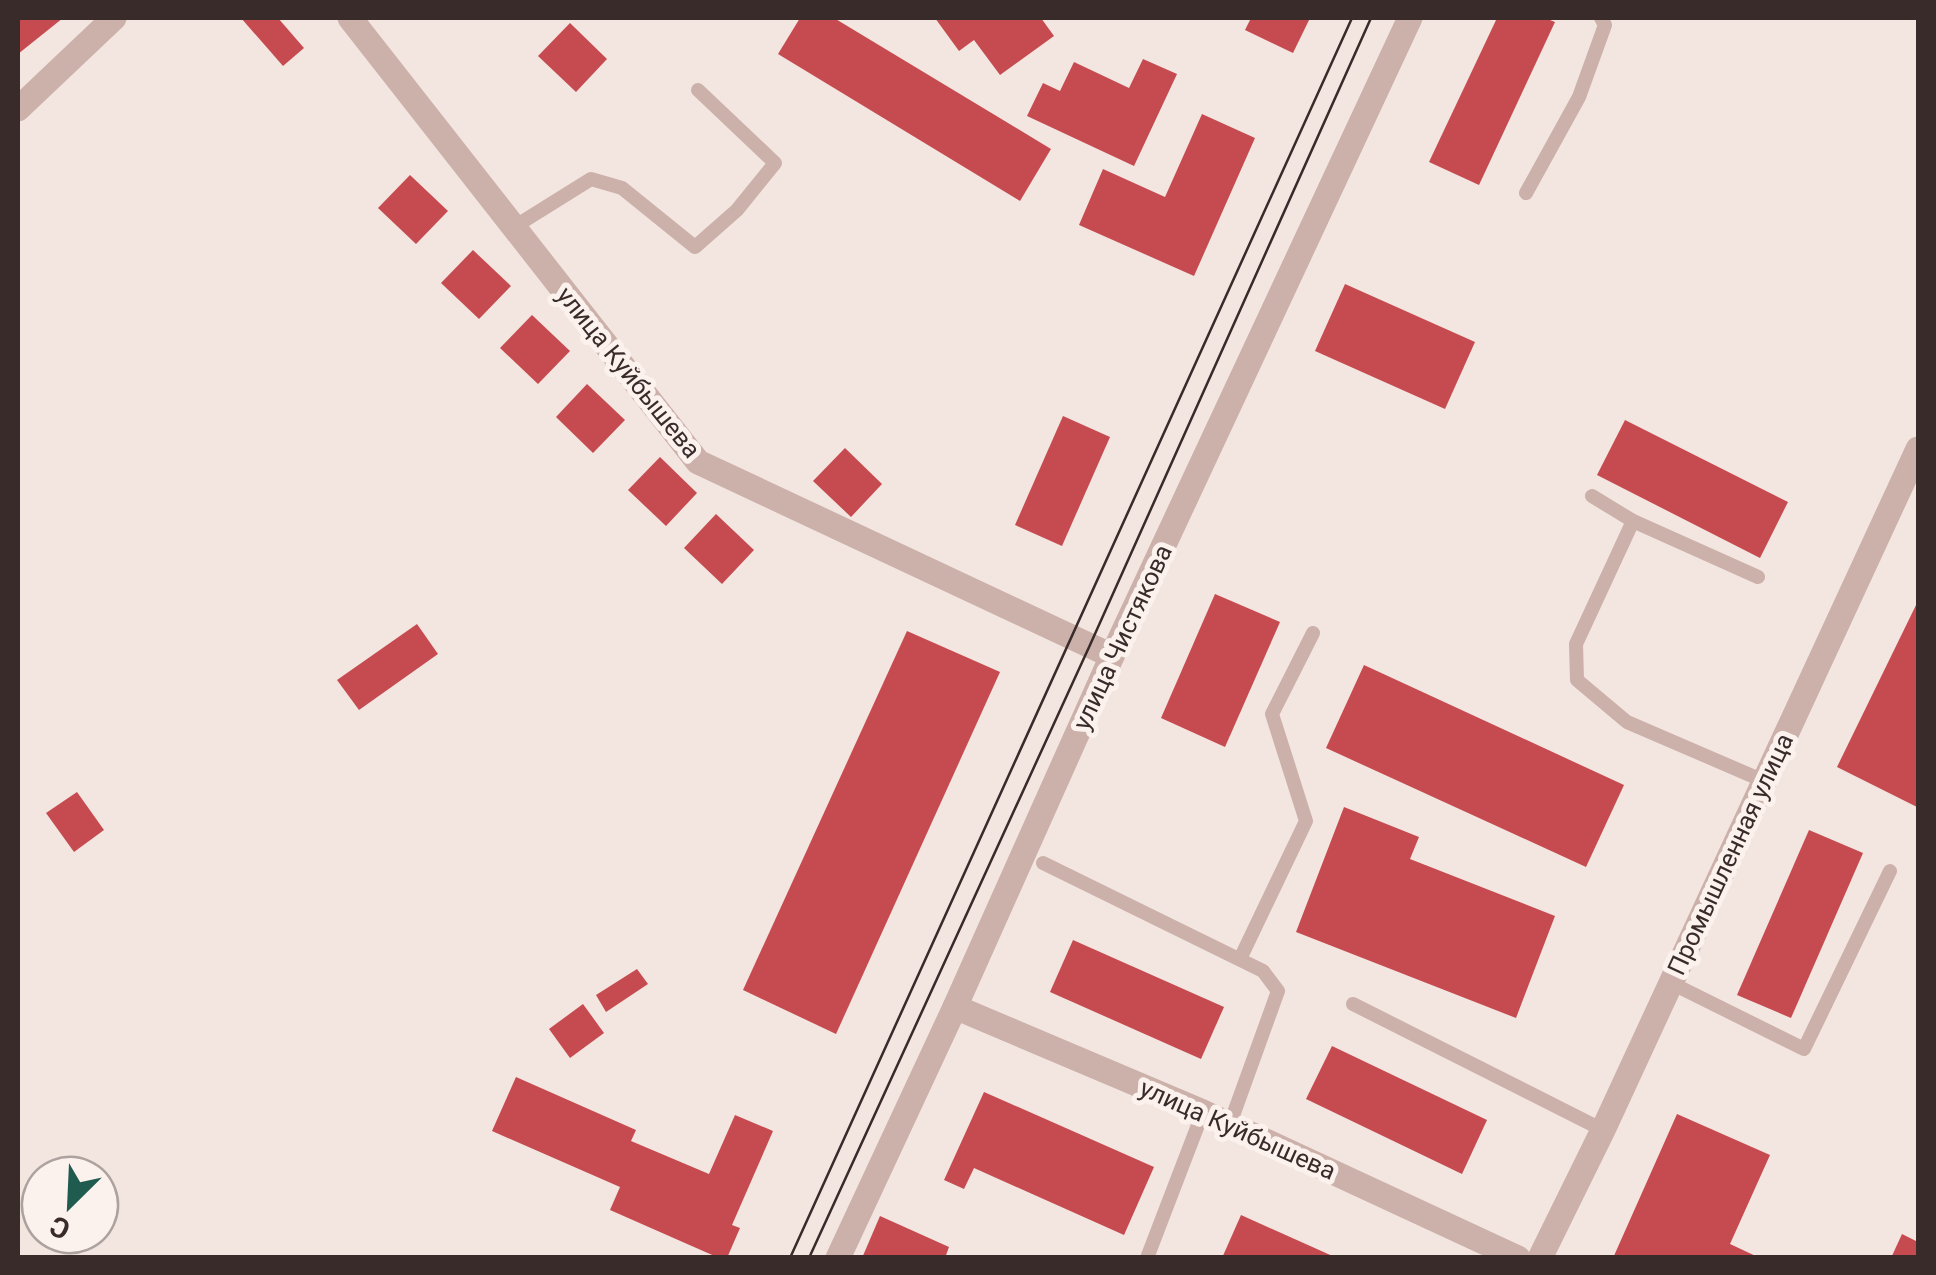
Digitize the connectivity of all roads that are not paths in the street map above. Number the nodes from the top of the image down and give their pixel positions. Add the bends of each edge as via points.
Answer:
1 (114, 18) edge
2 (350, 18) edge
3 (1410, 18) edge
4 (1600, 18) edge
5 (698, 90) dead end
6 (18, 110) edge
7 (1526, 193) dead end
8 (514, 228) junction
9 (1918, 449) edge
10 (1592, 496) dead end
11 (1633, 521) junction
12 (1758, 577) dead end
13 (1312, 633) dead end
14 (1112, 656) junction
15 (1764, 781) junction
16 (1043, 862) dead end
17 (1890, 871) dead end
18 (1240, 960) junction
19 (1671, 983) junction
20 (1354, 1004) dead end
21 (956, 1006) junction
22 (1204, 1112) junction
23 (1230, 1124) junction
24 (1603, 1130) junction
25 (838, 1258) edge
26 (1147, 1258) edge
27 (1518, 1258) edge
28 (1540, 1258) edge

1 - 6 street
2 - 8 street, улица Куйбышева
3 - 14 street, улица Чистякова
4 - 7 lane via 1605,25 1579,97
5 - 8 lane via 775,163 737,210 694,247 622,188 592,179
8 - 14 street, улица Куйбышева via 698,462
9 - 15 street, Промышленная улица
10 - 11 lane
11 - 12 lane
11 - 15 lane via 1576,644 1577,680 1627,722
13 - 18 lane via 1272,714 1306,821
14 - 21 street, улица Чистякова
15 - 19 street, Промышленная улица
16 - 18 lane
17 - 19 lane via 1804,1049
18 - 23 lane via 1263,971 1278,990
19 - 24 street, Промышленная улица
20 - 24 lane
21 - 22 street, улица Куйбышева
21 - 25 street, улица Чистякова
22 - 23 street, улица Куйбышева
22 - 26 lane
23 - 27 street, улица Куйбышева
24 - 28 street, Промышленная улица

